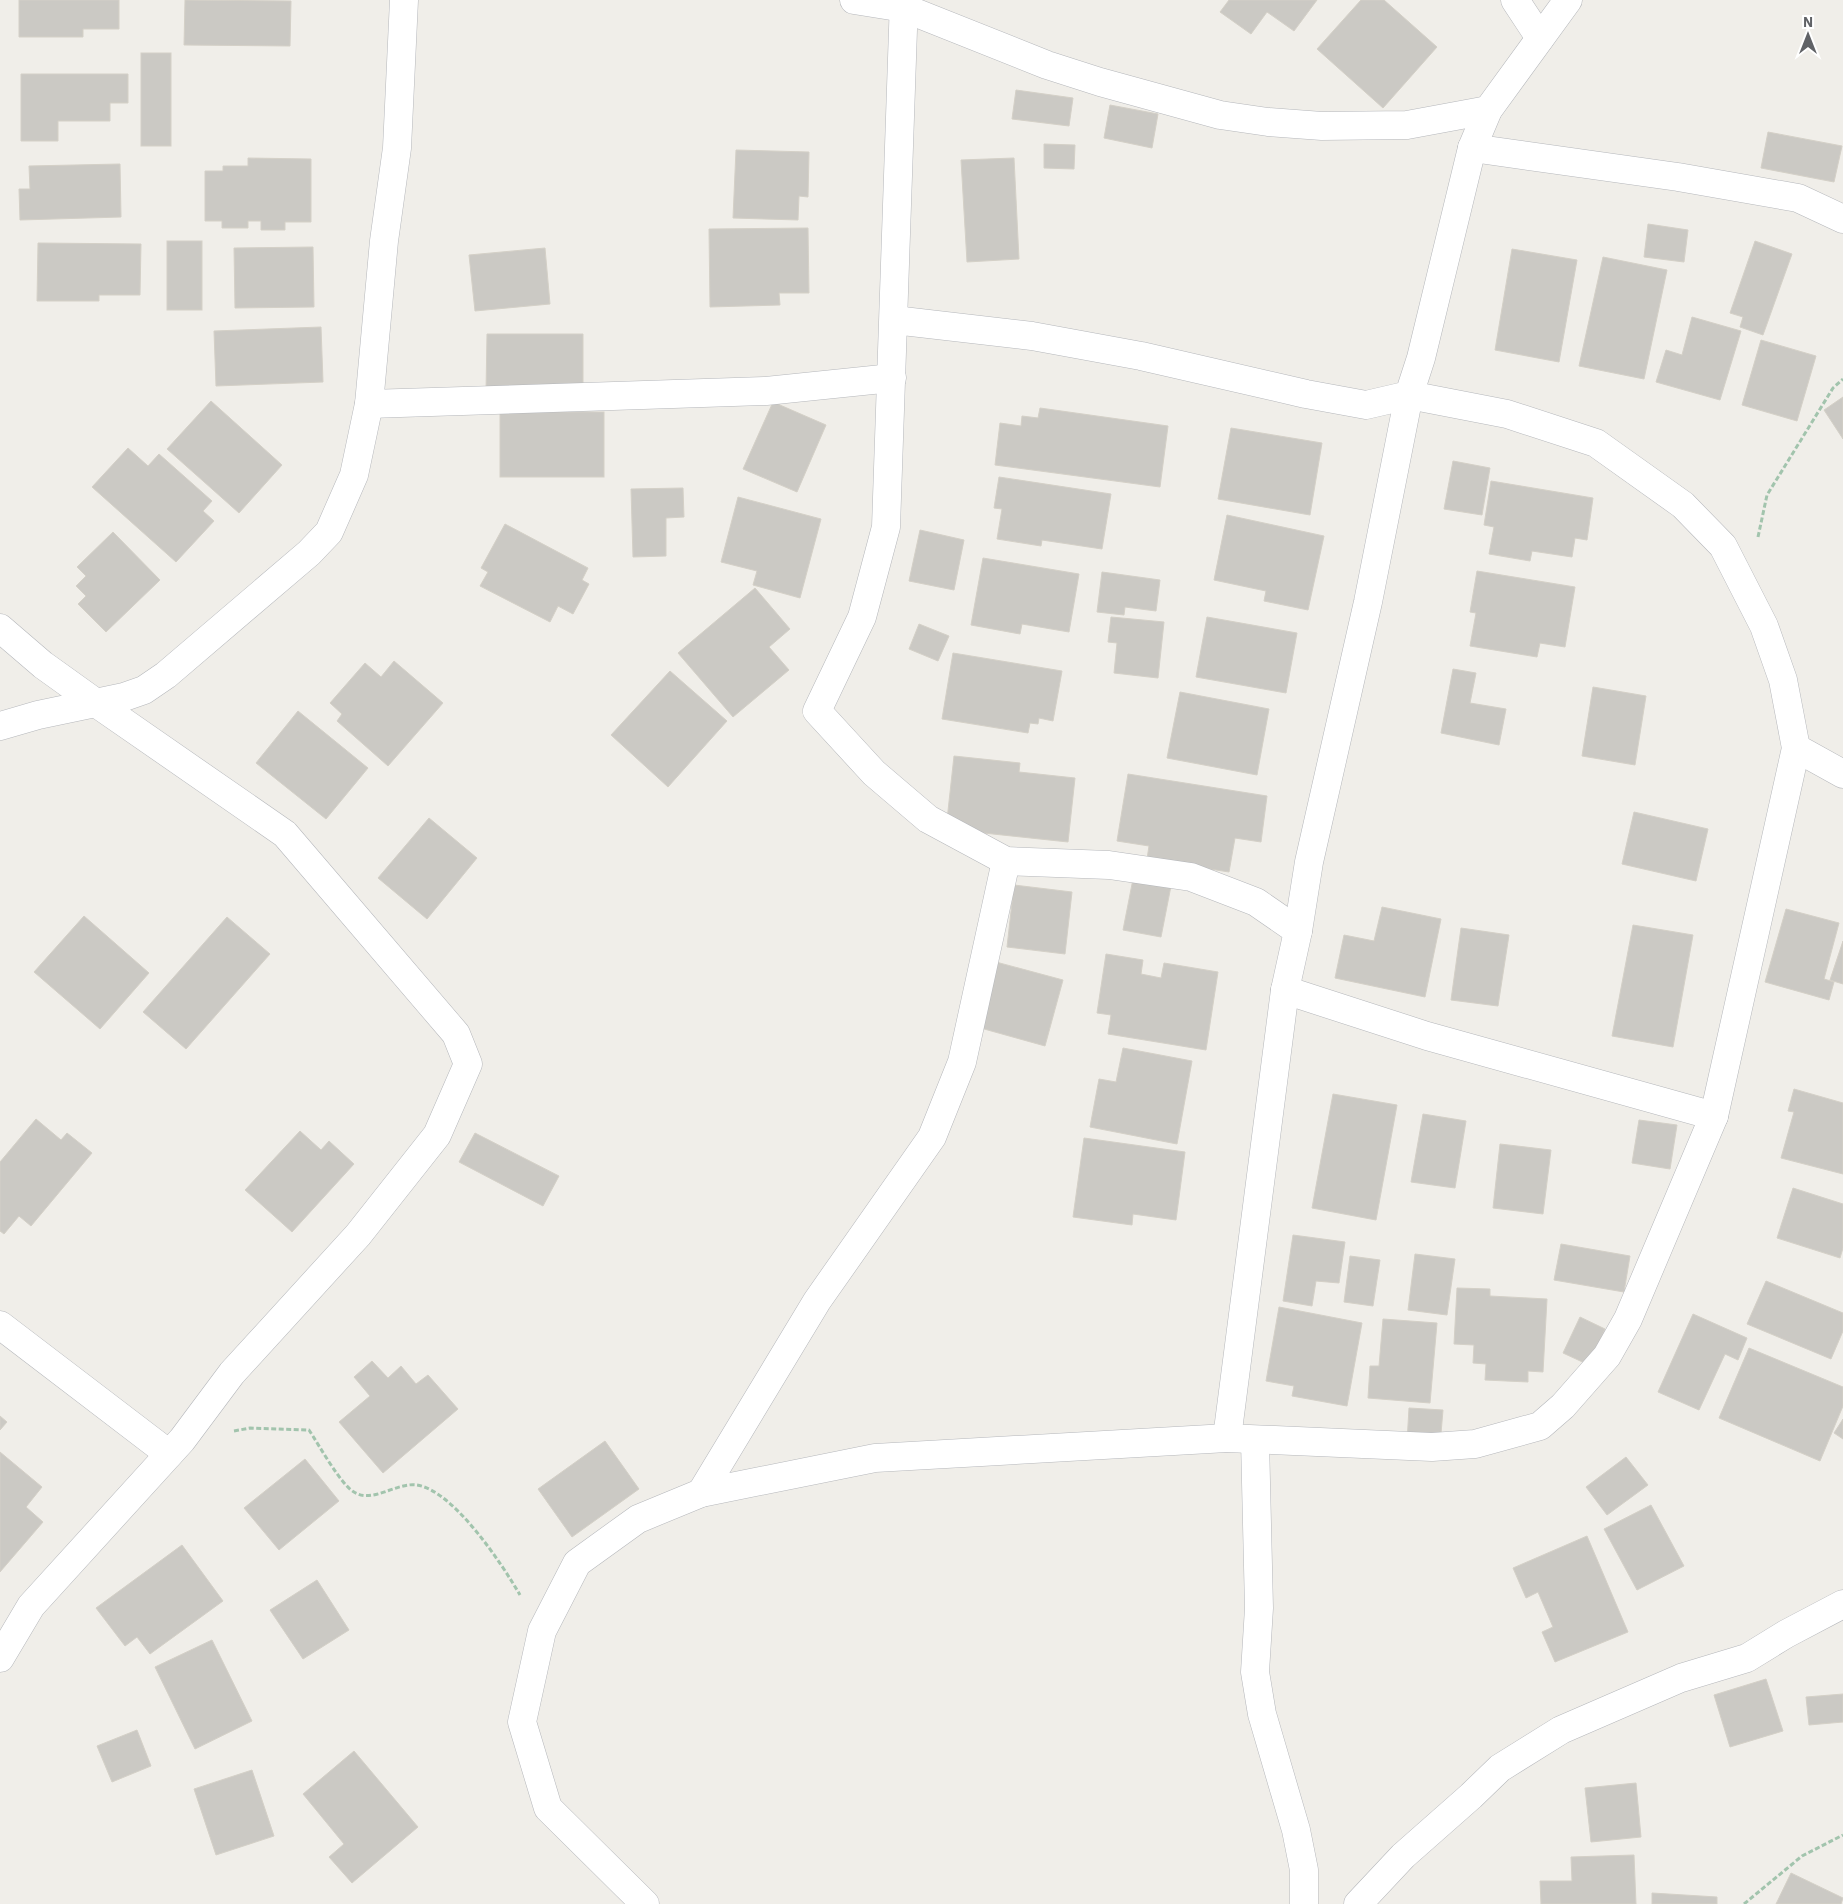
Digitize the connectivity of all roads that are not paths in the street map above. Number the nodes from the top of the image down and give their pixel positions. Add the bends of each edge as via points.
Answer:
1 (404, 0) edge
2 (854, 0) edge
3 (1515, 0) edge
4 (1568, 0) edge
5 (904, 4) edge
6 (1540, 38) junction
7 (1488, 110) junction
8 (1472, 148) junction
9 (1843, 219) edge
10 (894, 320) junction
11 (892, 378) junction
12 (1409, 395) junction
13 (369, 404) junction
14 (0, 628) edge
15 (96, 703) junction
16 (0, 726) edge
17 (1796, 748) junction
18 (1843, 774) edge
19 (1006, 861) junction
20 (1298, 932) junction
21 (1285, 990) junction
22 (1714, 1116) junction
23 (0, 1326) edge
24 (1227, 1438) junction
25 (1255, 1440) junction
26 (175, 1447) junction
27 (701, 1493) junction
28 (1843, 1604) edge
29 (0, 1658) edge
30 (645, 1904) edge
31 (1304, 1904) edge
32 (1358, 1904) edge

1 - 13 street via 397,148 384,241
2 - 5 street
3 - 6 street
4 - 6 street
5 - 7 street via 1047,65 1213,114 1322,126 1407,125
5 - 10 street
6 - 7 street
7 - 8 street
8 - 9 street via 1678,177 1798,198
8 - 12 street
10 - 11 street
10 - 12 street via 1032,336 1366,405
11 - 13 street via 766,391
11 - 19 street via 886,527 862,617 818,711 874,773 928,819
12 - 17 street via 1507,414 1596,442 1683,505 1723,546 1764,626 1783,680
12 - 20 street via 1368,602 1309,862
13 - 15 street via 354,475 330,532 166,675 144,690
14 - 15 street via 43,665
15 - 16 street
15 - 26 street via 285,834 456,1034 468,1064 437,1136 358,1235 232,1373
17 - 18 street
17 - 22 street
19 - 20 street via 1109,865 1191,877 1256,902
19 - 27 street via 962,1062 932,1137 817,1301
20 - 21 street
21 - 22 street via 1427,1036
21 - 24 street
22 - 25 street via 1628,1319 1607,1356 1588,1380 1540,1426 1475,1444 1432,1447
23 - 26 street
24 - 25 street
24 - 27 street via 875,1458
25 - 31 street via 1259,1608 1255,1672 1262,1714 1296,1830 1304,1870
26 - 29 street via 31,1606
27 - 30 street via 638,1519 577,1563 542,1631 522,1722 548,1808
28 - 32 street via 1747,1658 1681,1678 1561,1730 1500,1768 1403,1856

